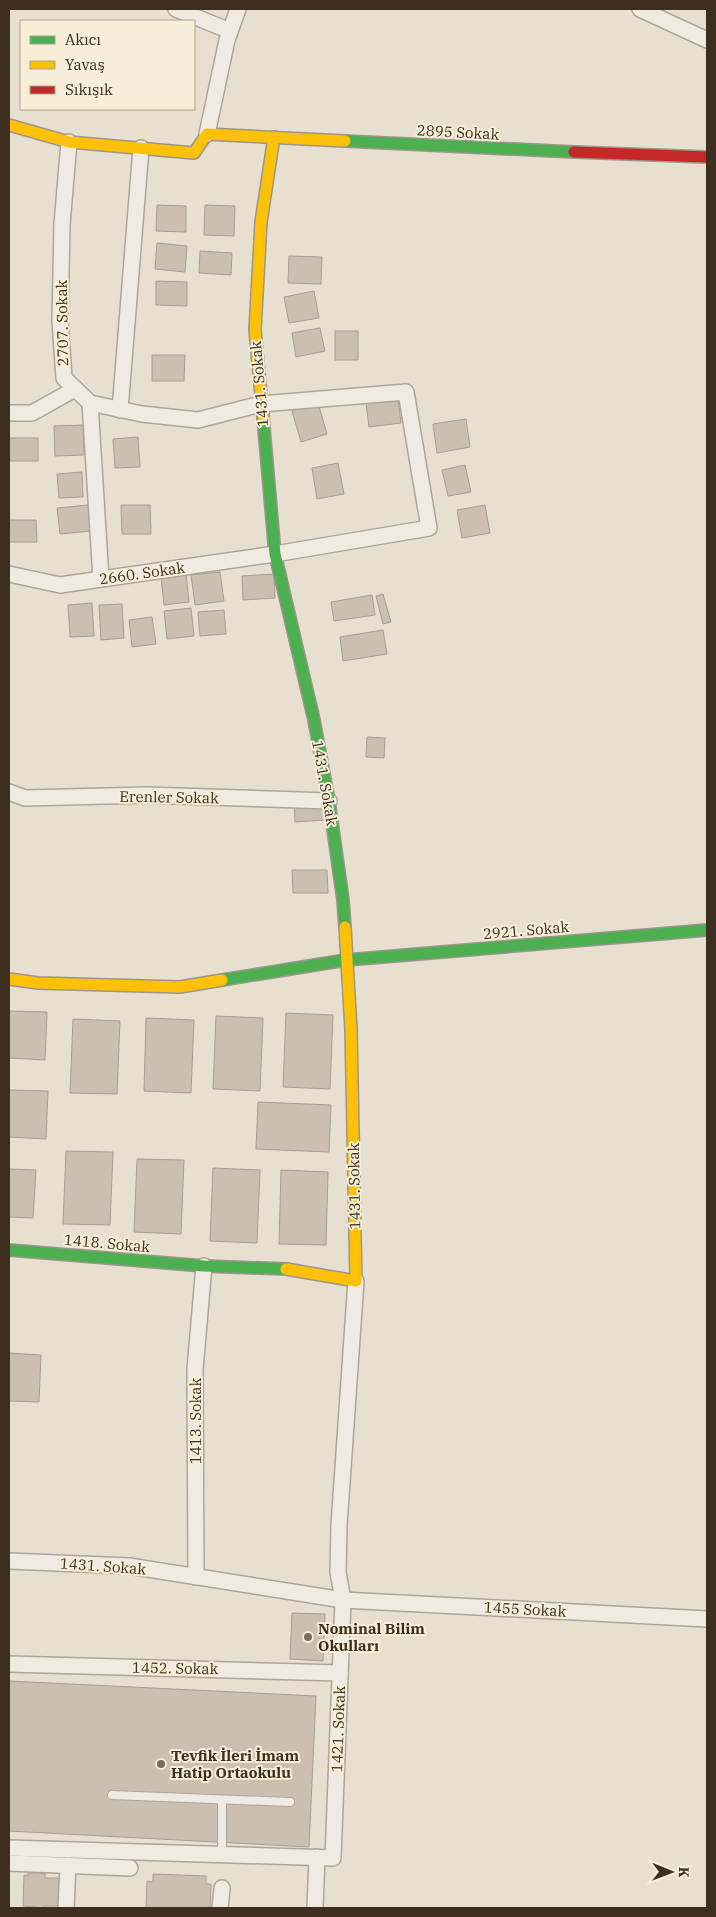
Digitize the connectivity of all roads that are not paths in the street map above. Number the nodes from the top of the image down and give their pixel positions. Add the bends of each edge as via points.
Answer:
1 (238, 9) edge
2 (640, 9) edge
3 (184, 10) edge
4 (230, 31) junction
5 (707, 40) edge
6 (9, 125) edge
7 (207, 134) junction
8 (274, 137) junction
9 (69, 142) junction
10 (141, 148) junction
11 (707, 157) edge
12 (75, 390) junction
13 (90, 403) junction
14 (261, 404) junction
15 (120, 410) junction
16 (9, 413) edge
17 (429, 528) joint
18 (275, 554) junction
19 (9, 574) edge
20 (101, 579) junction
21 (9, 792) edge
22 (329, 801) junction
23 (707, 930) edge
24 (346, 960) junction
25 (9, 979) edge
26 (9, 1250) edge
27 (204, 1266) junction
28 (356, 1281) junction
29 (9, 1561) edge
30 (196, 1577) junction
31 (343, 1600) junction
32 (707, 1619) edge
33 (9, 1664) edge
34 (340, 1672) junction
35 (112, 1795) dead end
36 (222, 1800) junction
37 (290, 1802) dead end
38 (9, 1848) edge
39 (222, 1854) junction
40 (317, 1857) junction
41 (9, 1863) edge
42 (68, 1866) junction
43 (130, 1868) dead end
44 (222, 1888) dead end
45 (66, 1908) edge
46 (220, 1908) edge
47 (315, 1908) edge

1 - 4 street
2 - 5 street
3 - 4 street
4 - 7 street
6 - 9 street
7 - 8 street, 2895 Sokak
7 - 10 street via 194,153
8 - 11 street, 2895 Sokak
8 - 14 street, 1431. Sokak via 261,222 255,330
9 - 10 street
9 - 12 street, 2707. Sokak via 62,224 60,321 64,378
10 - 15 street
12 - 13 street, 2707. Sokak
12 - 16 street via 32,413
13 - 15 street, 2707. Sokak
13 - 20 street
14 - 15 street, 2707. Sokak via 198,420
14 - 17 street, 2707. Sokak via 406,392
14 - 18 street, 1431. Sokak
17 - 18 street, 2660. Sokak
18 - 20 street, 2660. Sokak
18 - 22 street, 1431. Sokak via 314,720
19 - 20 street, 2660. Sokak via 60,585
21 - 22 street, Erenler Sokak via 25,798 147,795
22 - 24 street, 1431. Sokak via 343,900
23 - 24 street, 2921. Sokak
24 - 25 street, 2921. Sokak via 180,987 38,983
24 - 28 street, 1431. Sokak via 351,1029
26 - 27 street, 1418. Sokak
27 - 28 street via 285,1269
27 - 30 street, 1413. Sokak via 195,1369
28 - 31 street, 1421. Sokak via 339,1525 338,1572
29 - 30 street, 1431. Sokak via 130,1566
30 - 31 street, 1431. Sokak
31 - 32 street, 1455 Sokak
31 - 34 street, 1421. Sokak
33 - 34 street, 1452. Sokak
34 - 40 street, 1421. Sokak via 333,1858
35 - 36 lane
36 - 37 lane
36 - 39 lane
38 - 39 street
39 - 40 street
40 - 47 street
41 - 42 street
42 - 43 street
42 - 45 street
44 - 46 street

